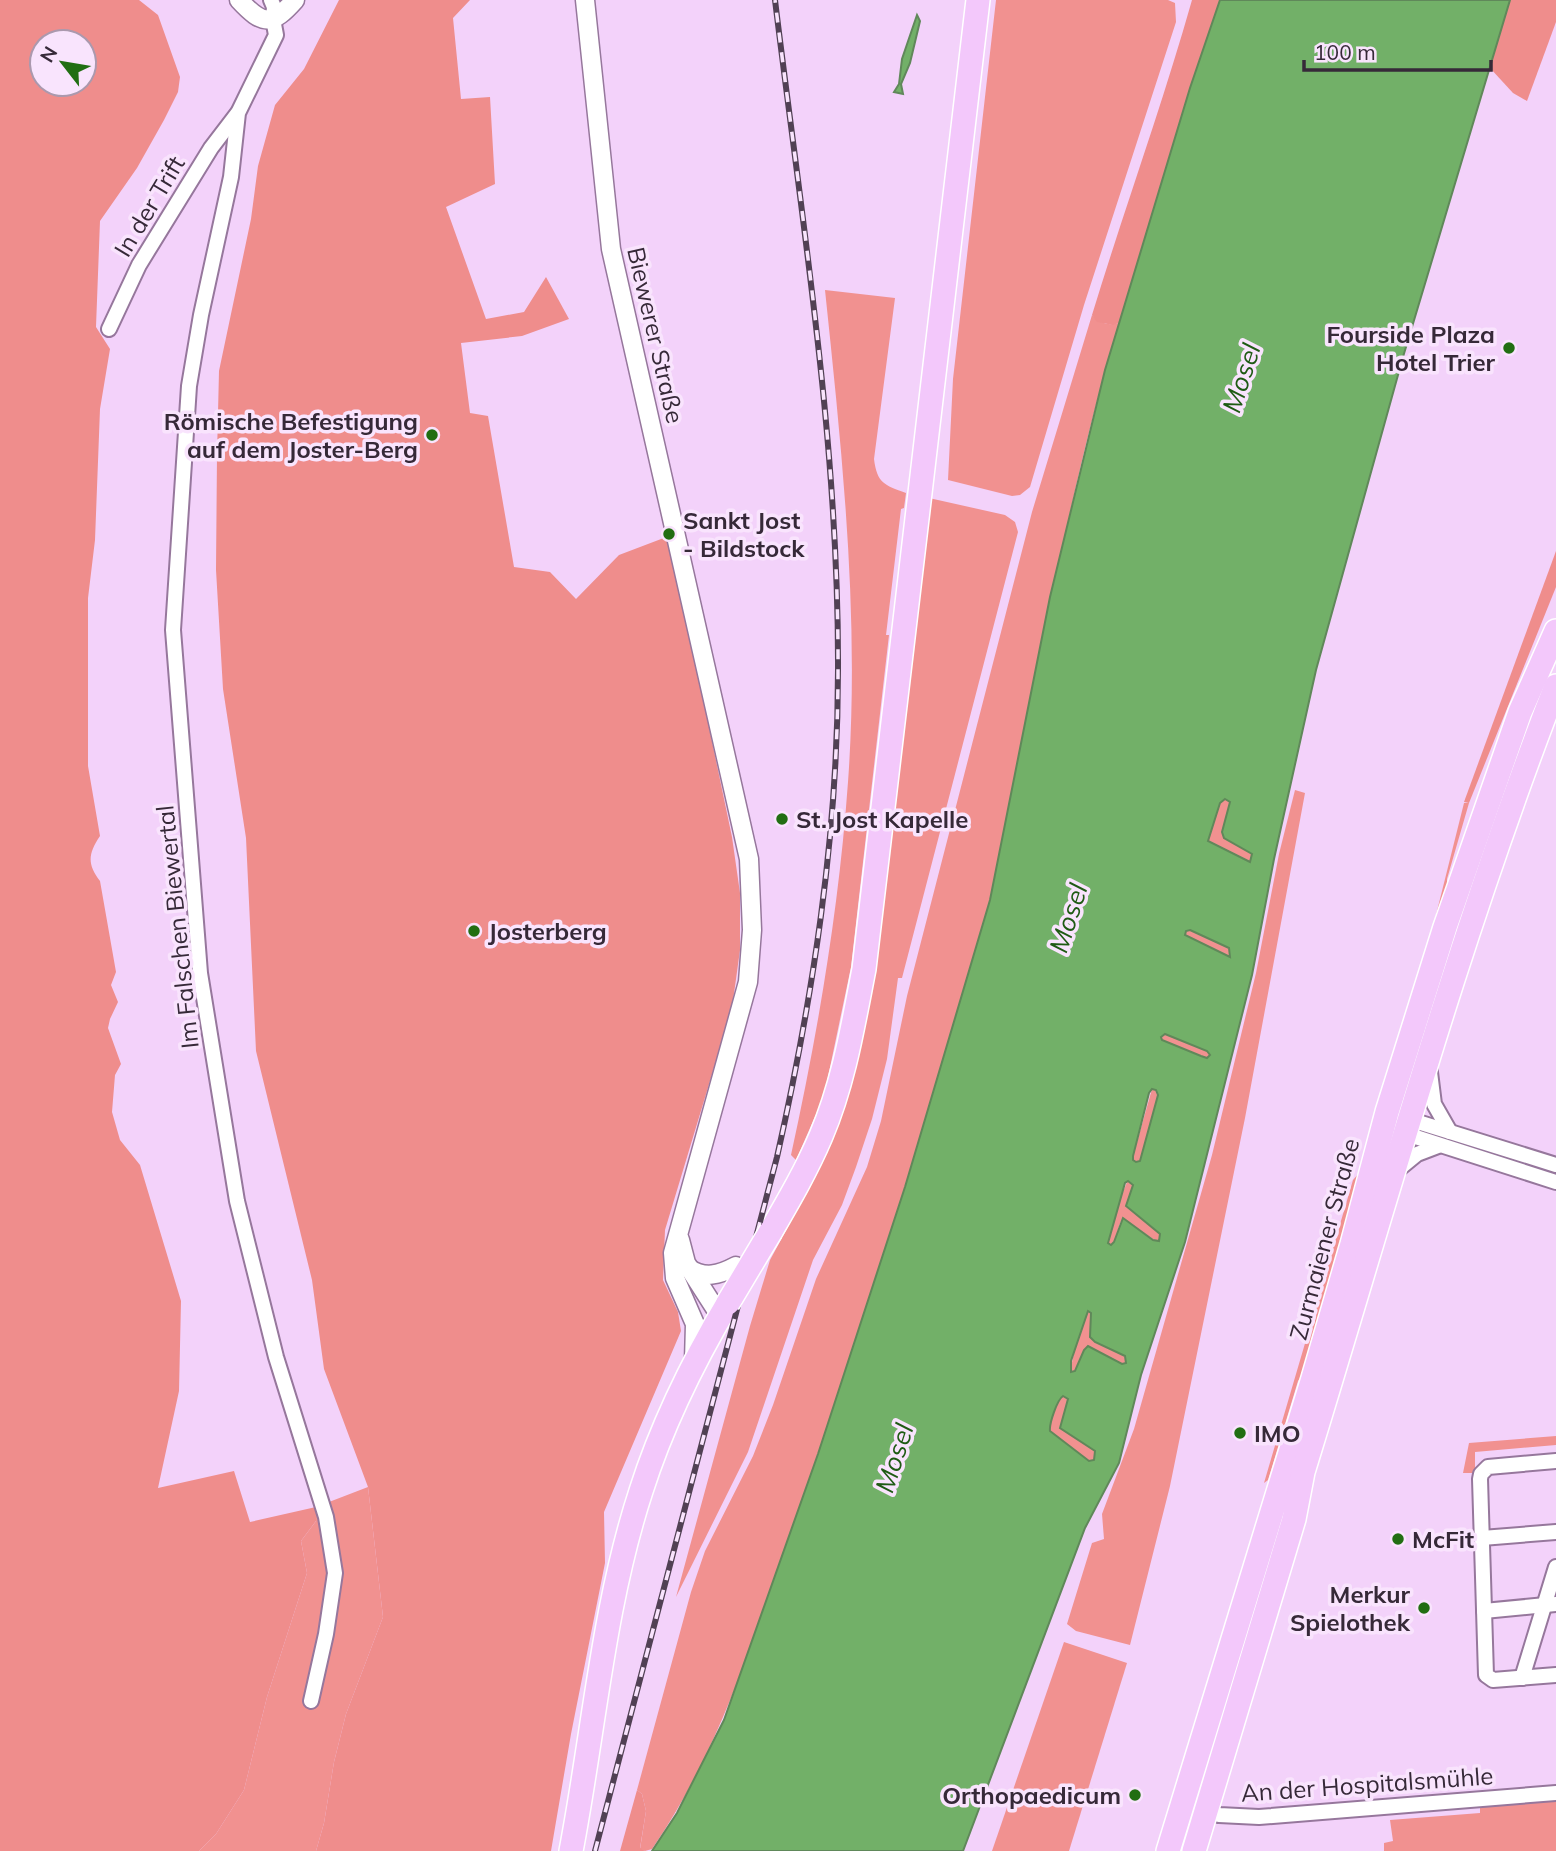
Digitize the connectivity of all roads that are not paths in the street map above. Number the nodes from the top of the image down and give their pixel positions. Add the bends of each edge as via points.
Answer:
1 (239, 0) edge
2 (271, 0) edge
3 (295, 0) edge
4 (585, 0) edge
5 (978, 0) edge
6 (273, 19) junction
7 (238, 113) junction
8 (109, 330) dead end
9 (1556, 616) edge
10 (1552, 639) edge
11 (1556, 686) edge
12 (1556, 707) edge
13 (1530, 754) junction
14 (1429, 1056) junction
15 (1385, 1119) junction
16 (1407, 1127) junction
17 (1450, 1132) junction
18 (1438, 1146) junction
19 (1556, 1166) edge
20 (1393, 1175) junction
21 (1556, 1182) edge
22 (680, 1229) junction
23 (736, 1266) dead end
24 (688, 1268) junction
25 (687, 1305) junction
26 (724, 1309) junction
27 (693, 1366) junction
28 (1556, 1461) edge
29 (1556, 1532) edge
30 (1482, 1538) junction
31 (1556, 1567) edge
32 (1550, 1605) edge
33 (1485, 1611) junction
34 (1556, 1675) edge
35 (1522, 1678) junction
36 (311, 1702) dead end
37 (1556, 1793) edge
38 (1183, 1802) junction
39 (1206, 1810) junction
40 (571, 1851) edge
41 (1168, 1851) edge
42 (1194, 1851) edge

1 - 6 street via 258,17
2 - 6 street
3 - 6 street
4 - 22 street, Biewerer Straße via 611,249 749,859 752,930 748,982
5 - 26 main road, bridge via 864,969 846,1060 829,1115 803,1175
6 - 7 street via 276,35
7 - 8 street, In der Trift via 211,148 139,265
7 - 36 street, Im Falschen Biewertal via 231,177 189,386 174,640 200,973 237,1201 276,1357 326,1517 335,1573
9 - 10 main road, Zurmaiener Straße
10 - 15 main road, Zurmaiener Straße via 1504,756
11 - 13 main road
12 - 13 main road
13 - 14 main road, Zurmaiener Straße
14 - 16 main road, Zurmaiener Straße
14 - 17 street via 1434,1104
15 - 16 street
15 - 38 main road, Zurmaiener Straße via 1313,1378
16 - 17 street
16 - 18 street
16 - 20 main road, Zurmaiener Straße
17 - 19 street
18 - 20 street via 1418,1154
18 - 21 street
20 - 39 main road, Zurmaiener Straße
22 - 24 street
22 - 25 street, Biewerer Straße via 673,1266
23 - 24 street via 710,1275
24 - 26 street via 713,1302
25 - 26 street via 703,1314
25 - 27 street, Biewerer Straße via 695,1324
26 - 27 main road
27 - 40 main road via 658,1442 632,1522 605,1639
28 - 30 street via 1484,1470 1480,1479
29 - 30 street
30 - 33 street
31 - 32 street
32 - 33 street
32 - 35 street
33 - 35 street via 1489,1678
34 - 35 street
37 - 39 street, An der Hospitalsmühle via 1259,1818
38 - 39 street, An der Hospitalsmühle
38 - 41 main road, Zurmaiener Straße
39 - 42 main road, Zurmaiener Straße

